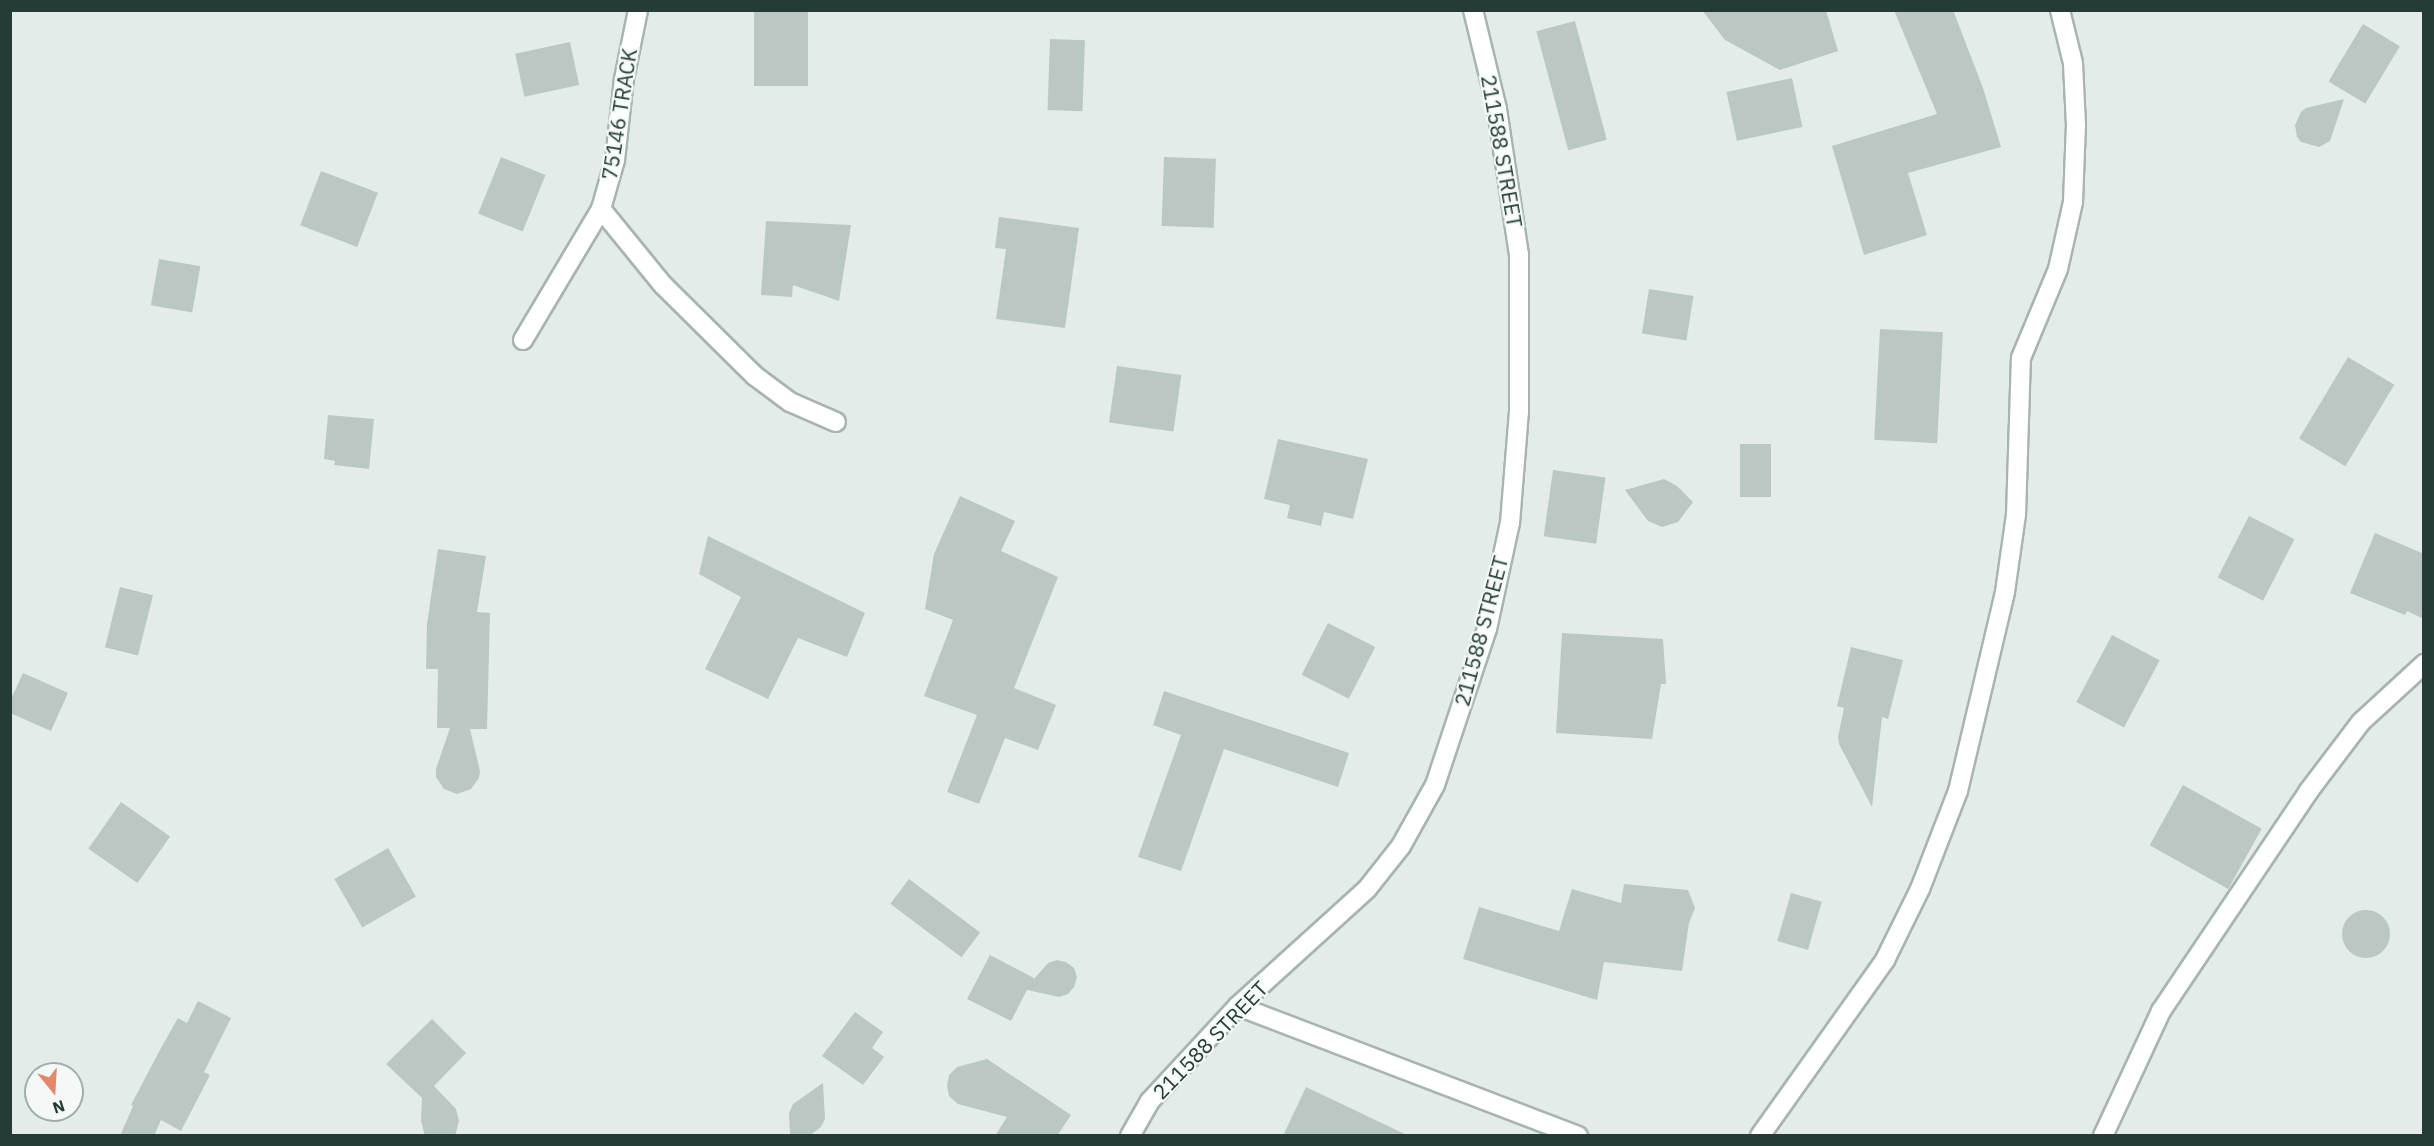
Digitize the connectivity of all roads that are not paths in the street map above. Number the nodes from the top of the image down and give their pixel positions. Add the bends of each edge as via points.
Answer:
1 (638, 10) edge
2 (1473, 10) edge
3 (2061, 10) edge
4 (601, 209) junction
5 (523, 340) dead end
6 (837, 422) dead end
7 (2424, 664) edge
8 (1238, 1006) junction
9 (1130, 1136) edge
10 (1578, 1136) edge
11 (1760, 1136) edge
12 (2103, 1136) edge

1 - 4 street, 75146 TRACK via 624,79 615,160
2 - 8 street, 211588 STREET via 1497,109 1520,255 1519,412 1510,523 1487,629 1435,785 1401,846 1367,889
3 - 11 street via 2073,63 2073,202 2058,269 2021,358 2016,515 2005,592 1958,791 1920,889 1885,960
4 - 5 street, 75146 TRACK
4 - 6 street via 663,285 755,376 790,402
7 - 12 street via 2361,722 2308,792 2161,1011
8 - 9 street, 211588 STREET via 1150,1101
8 - 10 street

